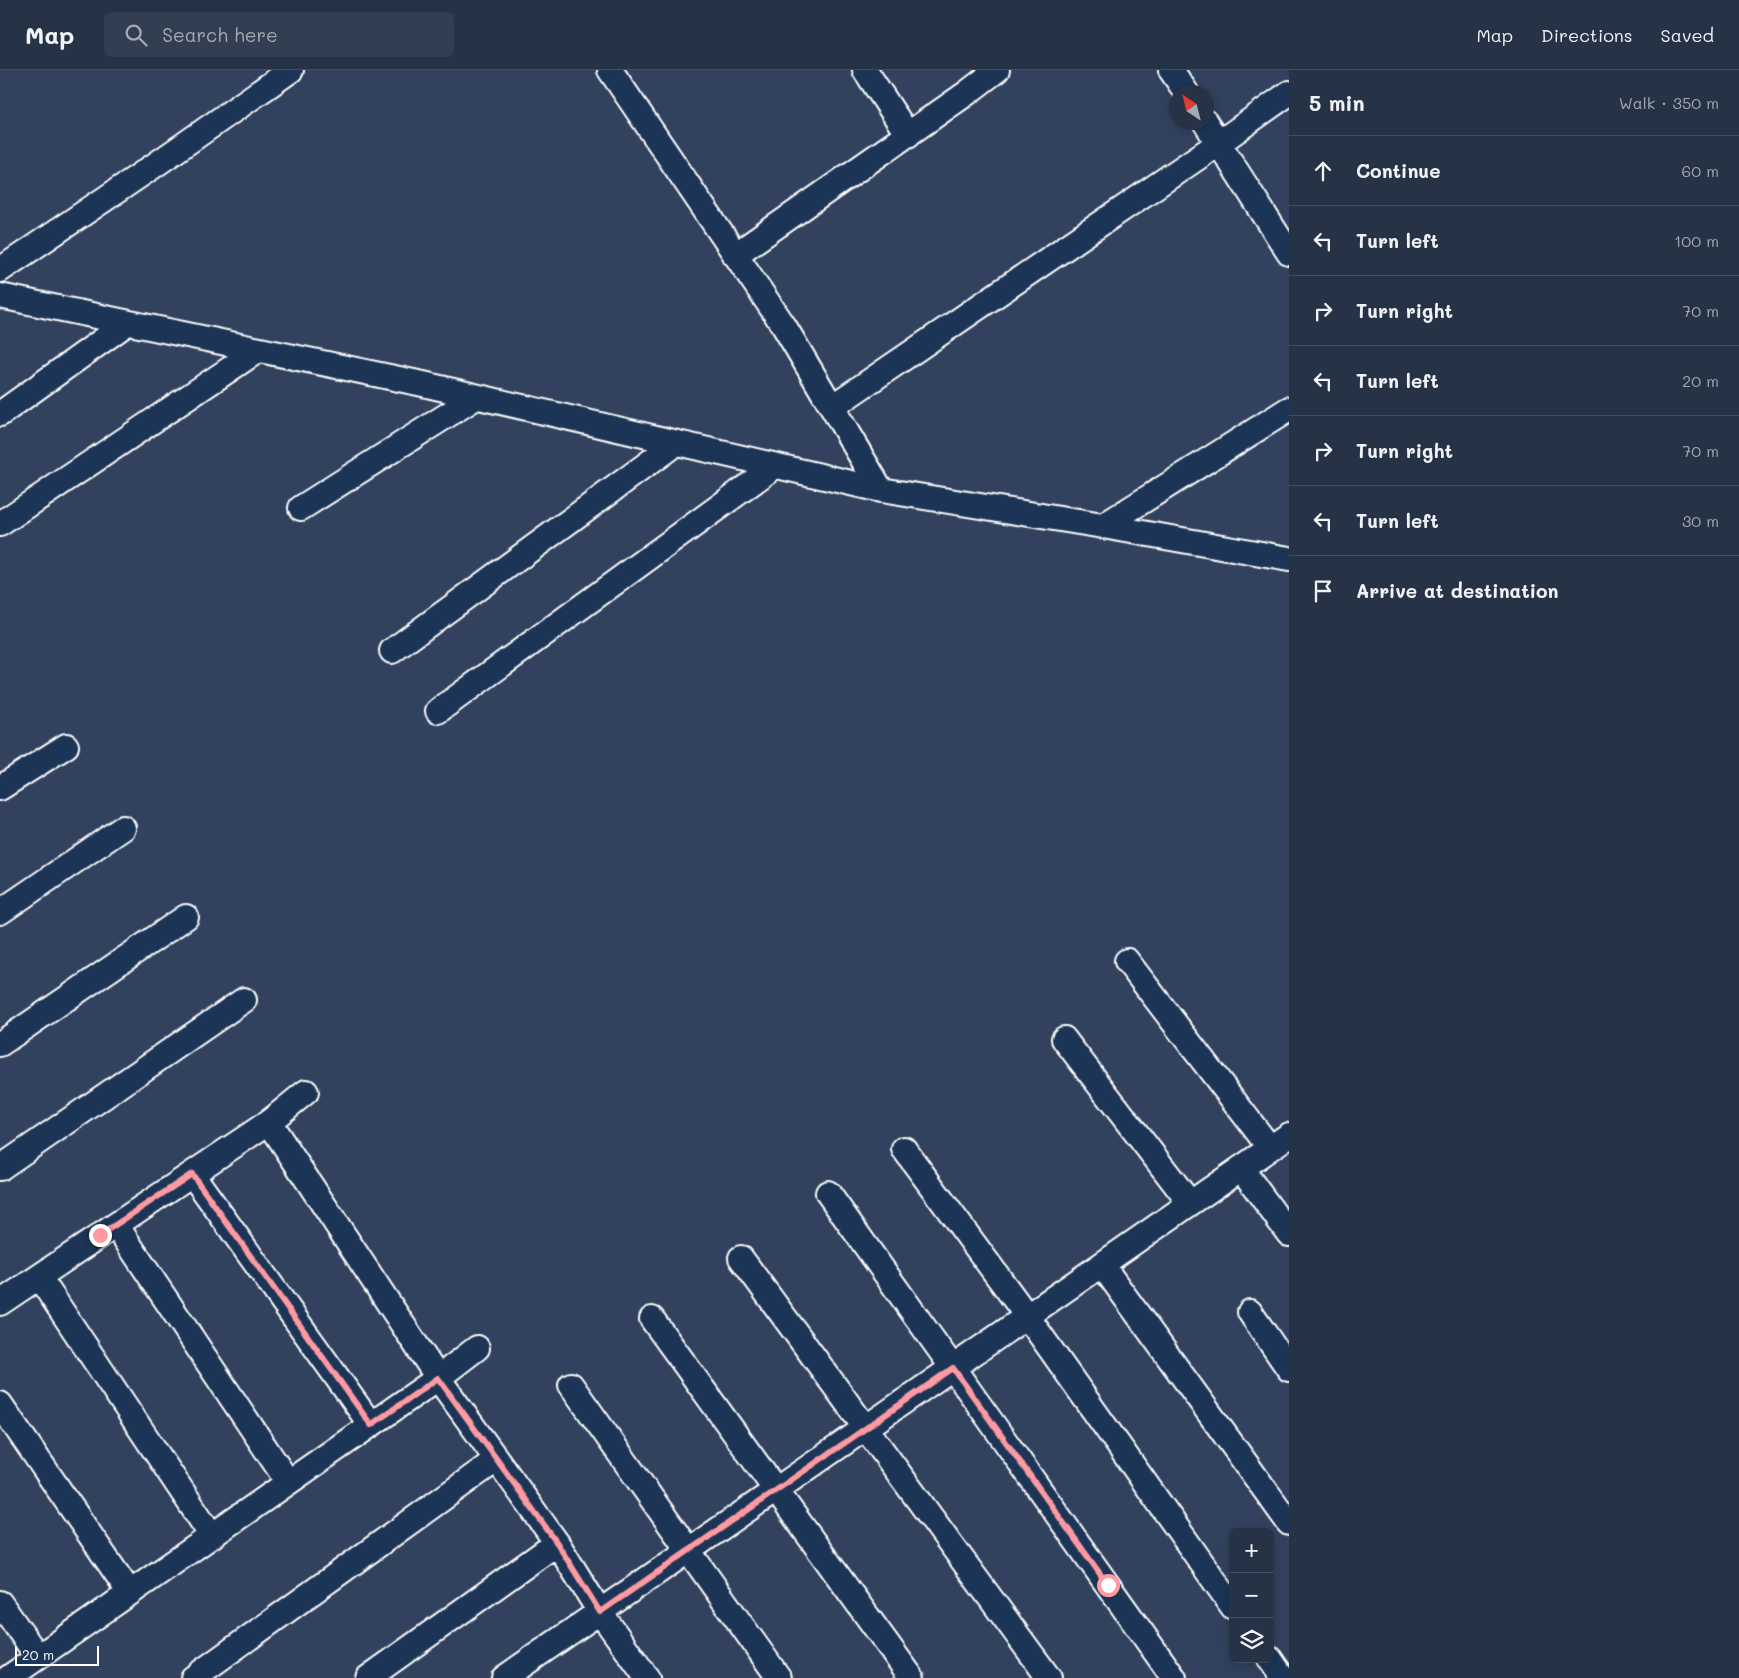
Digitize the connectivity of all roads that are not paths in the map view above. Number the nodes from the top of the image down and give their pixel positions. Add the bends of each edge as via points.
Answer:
1 (291, 70) edge
2 (610, 70) edge
3 (865, 70) edge
4 (997, 70) edge
5 (1172, 70) edge
6 (1182, 85) edge
7 (1289, 93) edge
8 (1210, 130) edge
9 (908, 135) junction
10 (1219, 143) junction
11 (1289, 253) edge
12 (736, 255) junction
13 (0, 270) edge
14 (0, 296) edge
15 (127, 323) junction
16 (258, 350) junction
17 (476, 397) junction
18 (832, 407) junction
19 (1289, 409) edge
20 (0, 414) edge
21 (676, 443) junction
22 (775, 466) junction
23 (881, 490) junction
24 (301, 508) dead end
25 (0, 524) edge
26 (1103, 526) junction
27 (1289, 559) edge
28 (392, 651) dead end
29 (438, 711) dead end
30 (66, 746) dead end
31 (0, 788) edge
32 (123, 828) dead end
33 (0, 912) edge
34 (186, 917) dead end
35 (1127, 961) dead end
36 (244, 1000) dead end
37 (1064, 1039) dead end
38 (0, 1044) edge
39 (306, 1092) dead end
40 (269, 1122) junction
41 (1280, 1142) edge
42 (904, 1149) dead end
43 (0, 1168) edge
44 (1242, 1168) junction
45 (192, 1174) junction
46 (828, 1194) dead end
47 (1190, 1204) junction
48 (116, 1225) junction
49 (1289, 1234) edge
50 (741, 1258) dead end
51 (1102, 1264) junction
52 (39, 1277) junction
53 (0, 1303) edge
54 (1250, 1312) dead end
55 (1027, 1316) junction
56 (652, 1319) dead end
57 (477, 1348) dead end
58 (953, 1368) junction
59 (1289, 1369) edge
60 (438, 1378) junction
61 (571, 1385) dead end
62 (0, 1404) edge
63 (371, 1425) junction
64 (866, 1428) junction
65 (496, 1460) junction
66 (288, 1482) junction
67 (776, 1490) junction
68 (1289, 1523) edge
69 (212, 1536) junction
70 (557, 1543) junction
71 (689, 1550) junction
72 (130, 1593) junction
73 (1229, 1601) edge
74 (0, 1603) edge
75 (600, 1612) junction
76 (38, 1657) junction
77 (1273, 1663) edge
78 (533, 1670) edge
79 (8, 1678) edge
80 (193, 1678) edge
81 (368, 1678) edge
82 (504, 1678) edge
83 (647, 1678) edge
84 (779, 1678) edge
85 (912, 1678) edge
86 (1049, 1678) edge
87 (1174, 1678) edge
88 (1283, 1678) edge

1 - 13 street
2 - 12 street
3 - 9 street
4 - 9 street
5 - 6 street
7 - 10 street
8 - 10 street
9 - 12 street
10 - 11 street
10 - 18 street
12 - 18 street via 784,326
14 - 15 street
15 - 16 street
15 - 20 street
16 - 17 street
16 - 25 street
17 - 21 street
17 - 24 street
18 - 23 street
19 - 26 street
21 - 22 street
21 - 28 street
22 - 23 street
22 - 29 street
23 - 26 street
26 - 27 street
30 - 31 street
32 - 33 street
34 - 38 street
35 - 41 street
36 - 43 street
37 - 47 street
39 - 40 street
40 - 45 street
40 - 60 street
41 - 44 street
42 - 55 street
44 - 47 street
44 - 49 street
45 - 48 street
45 - 63 street
46 - 58 street
47 - 51 street
48 - 52 street
48 - 66 street
50 - 64 street
51 - 55 street
51 - 68 street
52 - 53 street
52 - 69 street
54 - 59 street
55 - 58 street
55 - 73 street
56 - 67 street
57 - 60 street
58 - 64 street
58 - 87 street
60 - 63 street
60 - 65 street
61 - 71 street
62 - 72 street
63 - 66 street
64 - 67 street
64 - 86 street
65 - 70 street
65 - 80 street
66 - 69 street
67 - 71 street
67 - 85 street
69 - 72 street
70 - 75 street
70 - 81 street
71 - 75 street
71 - 84 street
72 - 76 street
74 - 76 street
75 - 78 street
75 - 83 street
76 - 79 street
77 - 88 street
78 - 82 street

